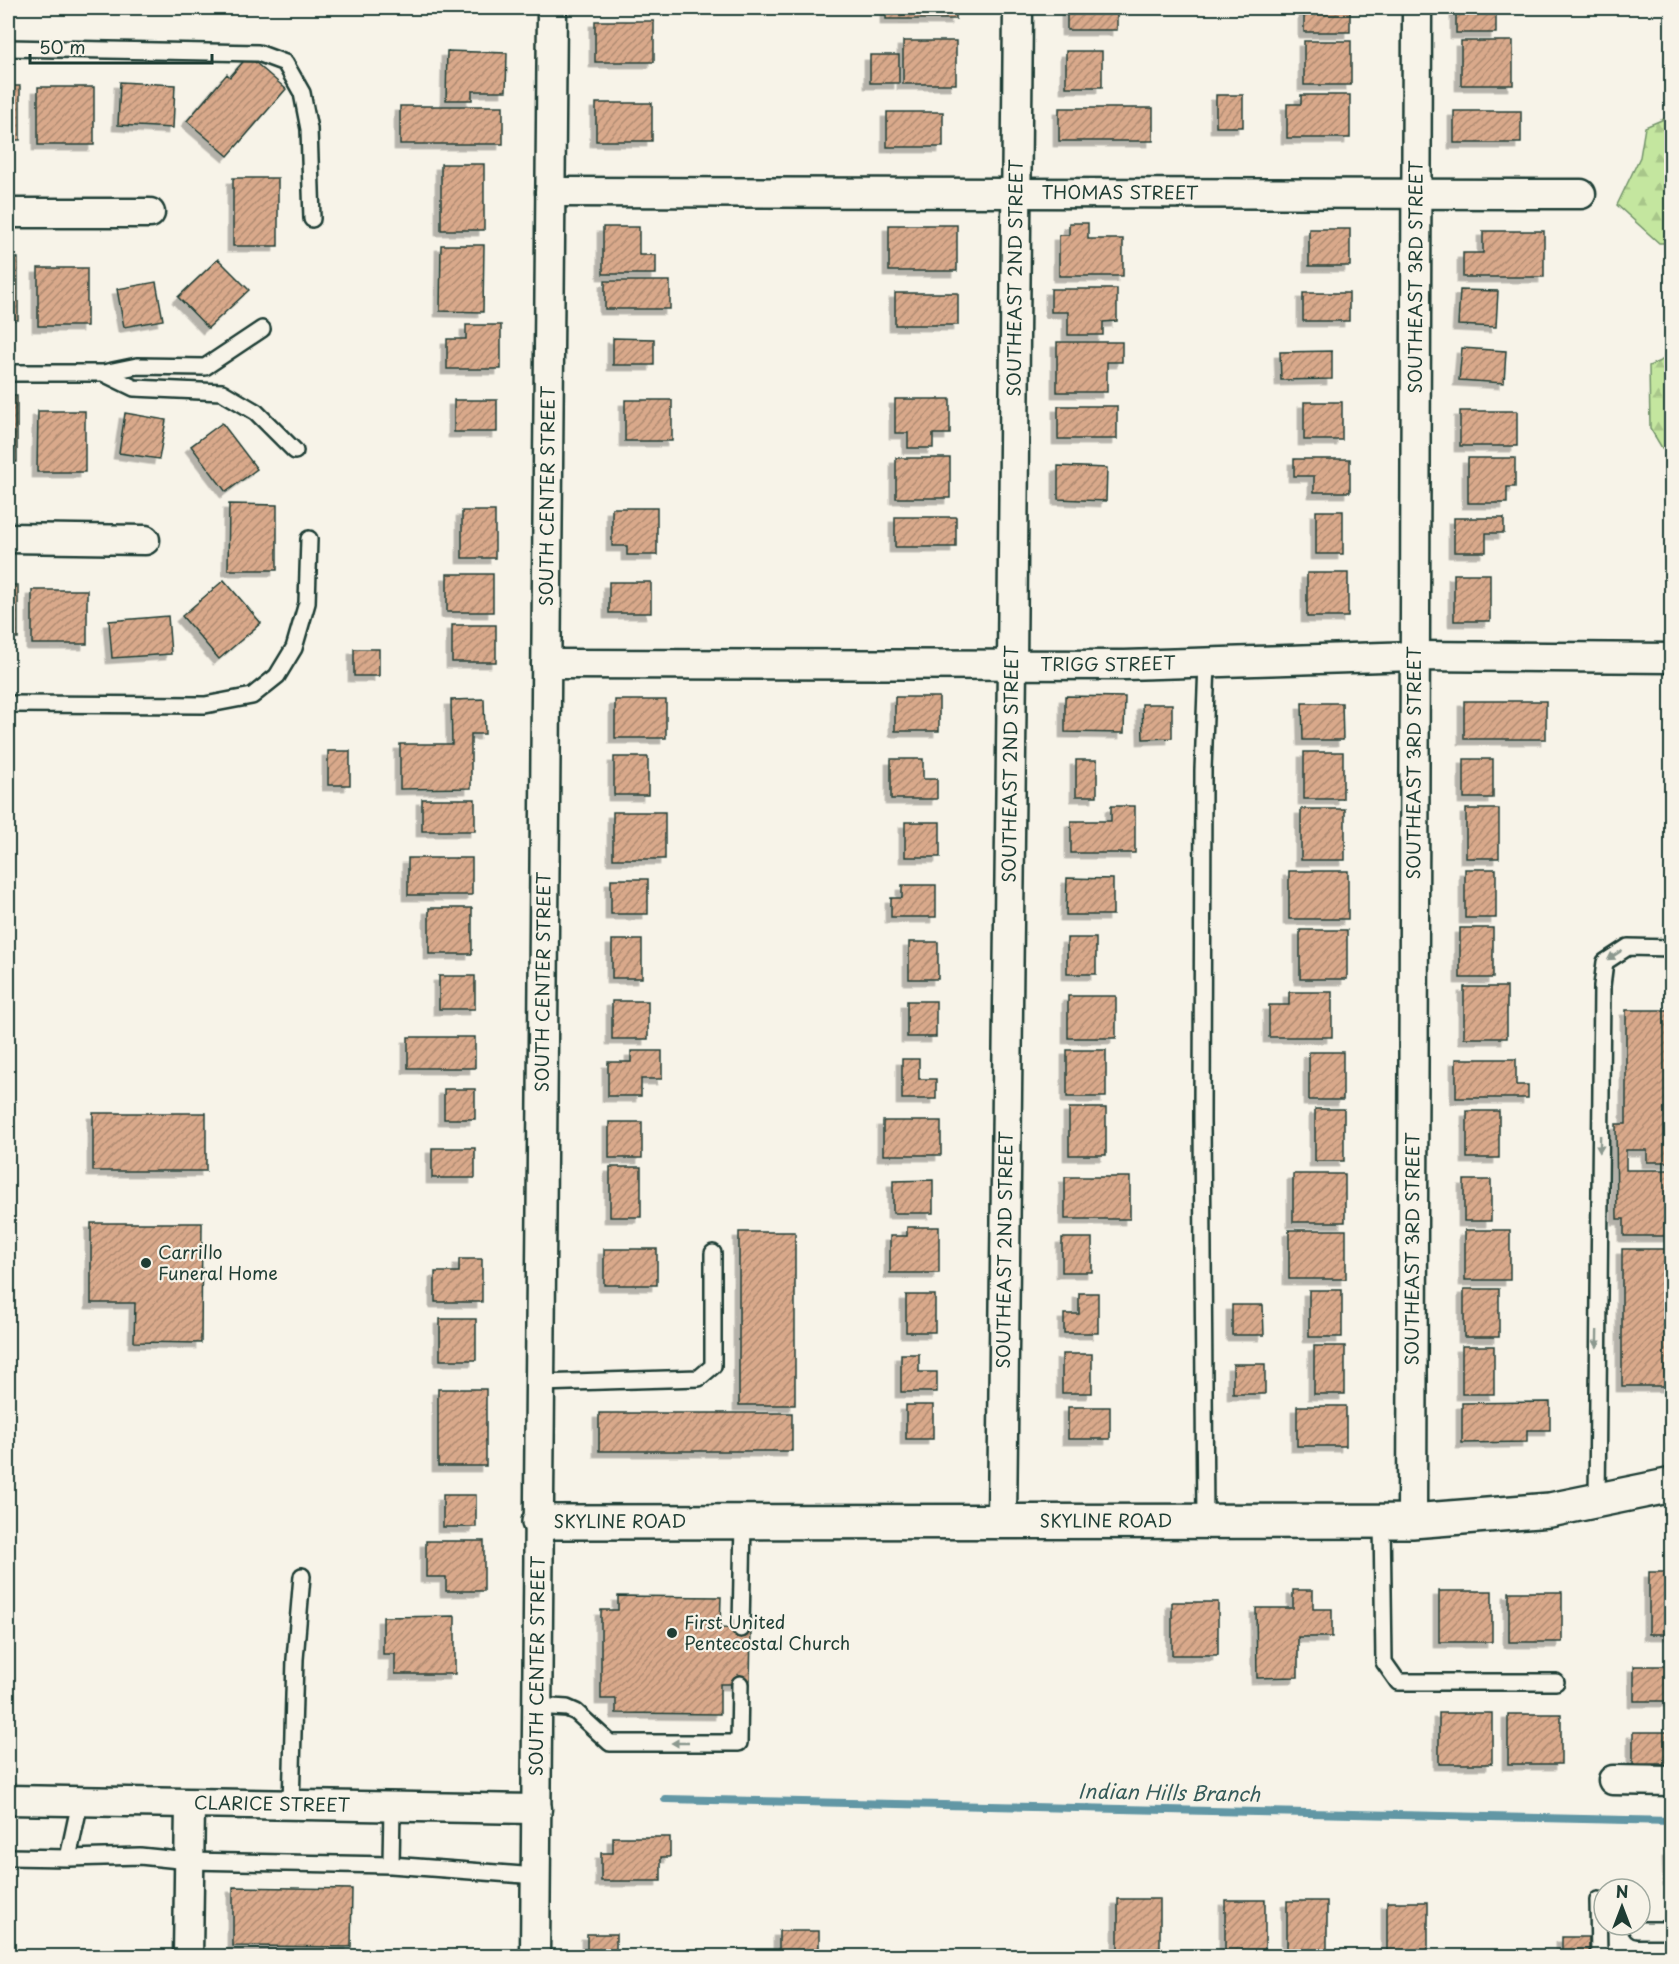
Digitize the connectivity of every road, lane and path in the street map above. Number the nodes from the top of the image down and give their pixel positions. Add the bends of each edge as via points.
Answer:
1 (552, 8) edge
2 (1017, 8) edge
3 (1417, 8) edge
4 (8, 48) edge
5 (550, 192) junction
6 (1017, 193) junction
7 (1416, 194) junction
8 (1581, 194) dead end
9 (8, 213) edge
10 (150, 213) dead end
11 (312, 219) dead end
12 (262, 329) dead end
13 (8, 373) edge
14 (103, 373) junction
15 (295, 451) dead end
16 (8, 538) edge
17 (309, 539) dead end
18 (146, 540) dead end
19 (1415, 657) junction
20 (1671, 657) edge
21 (1207, 663) junction
22 (546, 664) junction
23 (1012, 665) junction
24 (8, 704) edge
25 (1671, 948) edge
26 (713, 1253) dead end
27 (540, 1383) junction
28 (1671, 1485) edge
29 (1596, 1501) junction
30 (1002, 1520) junction
31 (1205, 1520) junction
32 (744, 1521) junction
33 (1397, 1521) junction
34 (539, 1522) junction
35 (303, 1576) dead end
36 (741, 1629) dead end
37 (1556, 1682) dead end
38 (740, 1684) dead end
39 (537, 1706) junction
40 (1612, 1780) dead end
41 (1671, 1781) edge
42 (8, 1800) edge
43 (80, 1802) junction
44 (190, 1804) junction
45 (291, 1806) junction
46 (392, 1807) junction
47 (537, 1809) junction
48 (8, 1857) edge
49 (68, 1858) junction
50 (189, 1861) junction
51 (391, 1865) junction
52 (536, 1876) junction
53 (1652, 1930) edge
54 (1671, 1930) edge
55 (1599, 1937) edge
56 (188, 1956) edge
57 (535, 1956) edge
58 (1599, 1956) edge

1 - 5 street, SOUTH CENTER STREET
2 - 6 street, SOUTHEAST 2ND STREET
3 - 7 street, SOUTHEAST 3RD STREET
4 - 11 lane via 258,53 285,63 302,93 309,129
5 - 6 street, THOMAS STREET
5 - 22 street, SOUTH CENTER STREET
6 - 7 street, THOMAS STREET
6 - 23 street, SOUTHEAST 2ND STREET
7 - 8 street, THOMAS STREET
7 - 19 street, SOUTHEAST 3RD STREET
9 - 10 street
12 - 14 lane via 205,367 137,366
13 - 14 lane
14 - 15 lane via 134,388 222,392 256,412
16 - 18 street
17 - 24 lane via 307,603 294,648 277,676 252,696 205,705
19 - 20 street, TRIGG STREET
19 - 21 street, TRIGG STREET
19 - 33 street, SOUTHEAST 3RD STREET
21 - 23 street, TRIGG STREET
21 - 31 lane via 1202,1121
22 - 23 street, TRIGG STREET
22 - 27 street, SOUTH CENTER STREET
23 - 30 street, SOUTHEAST 2ND STREET
25 -> 29 lane via 1628,947 1605,962
26 - 27 lane via 713,1366 699,1378
27 - 34 street, SOUTH CENTER STREET
28 - 29 street, SKYLINE ROAD
29 - 33 street, SKYLINE ROAD via 1550,1510
30 - 31 street, SKYLINE ROAD
30 - 32 street, SKYLINE ROAD
31 - 33 street, SKYLINE ROAD
32 - 34 street, SKYLINE ROAD
32 - 36 lane
33 - 37 lane via 1384,1662 1398,1682
34 - 39 street, SOUTH CENTER STREET
35 - 45 lane via 295,1659
38 -> 39 lane via 739,1743 610,1743 576,1712
39 - 47 street, SOUTH CENTER STREET
40 - 41 street
42 - 43 street, CLARICE STREET
43 - 44 street, CLARICE STREET
43 - 49 lane
44 - 45 street, CLARICE STREET
44 - 50 street
45 - 46 street, CLARICE STREET
46 - 47 street, CLARICE STREET
46 - 51 lane
47 - 52 street, SOUTH CENTER STREET
48 - 49 lane
49 - 50 lane via 140,1856
50 - 51 lane
50 - 56 street
51 - 52 lane
52 - 57 street, SOUTH CENTER STREET
53 - 54 lane
55 - 58 lane

